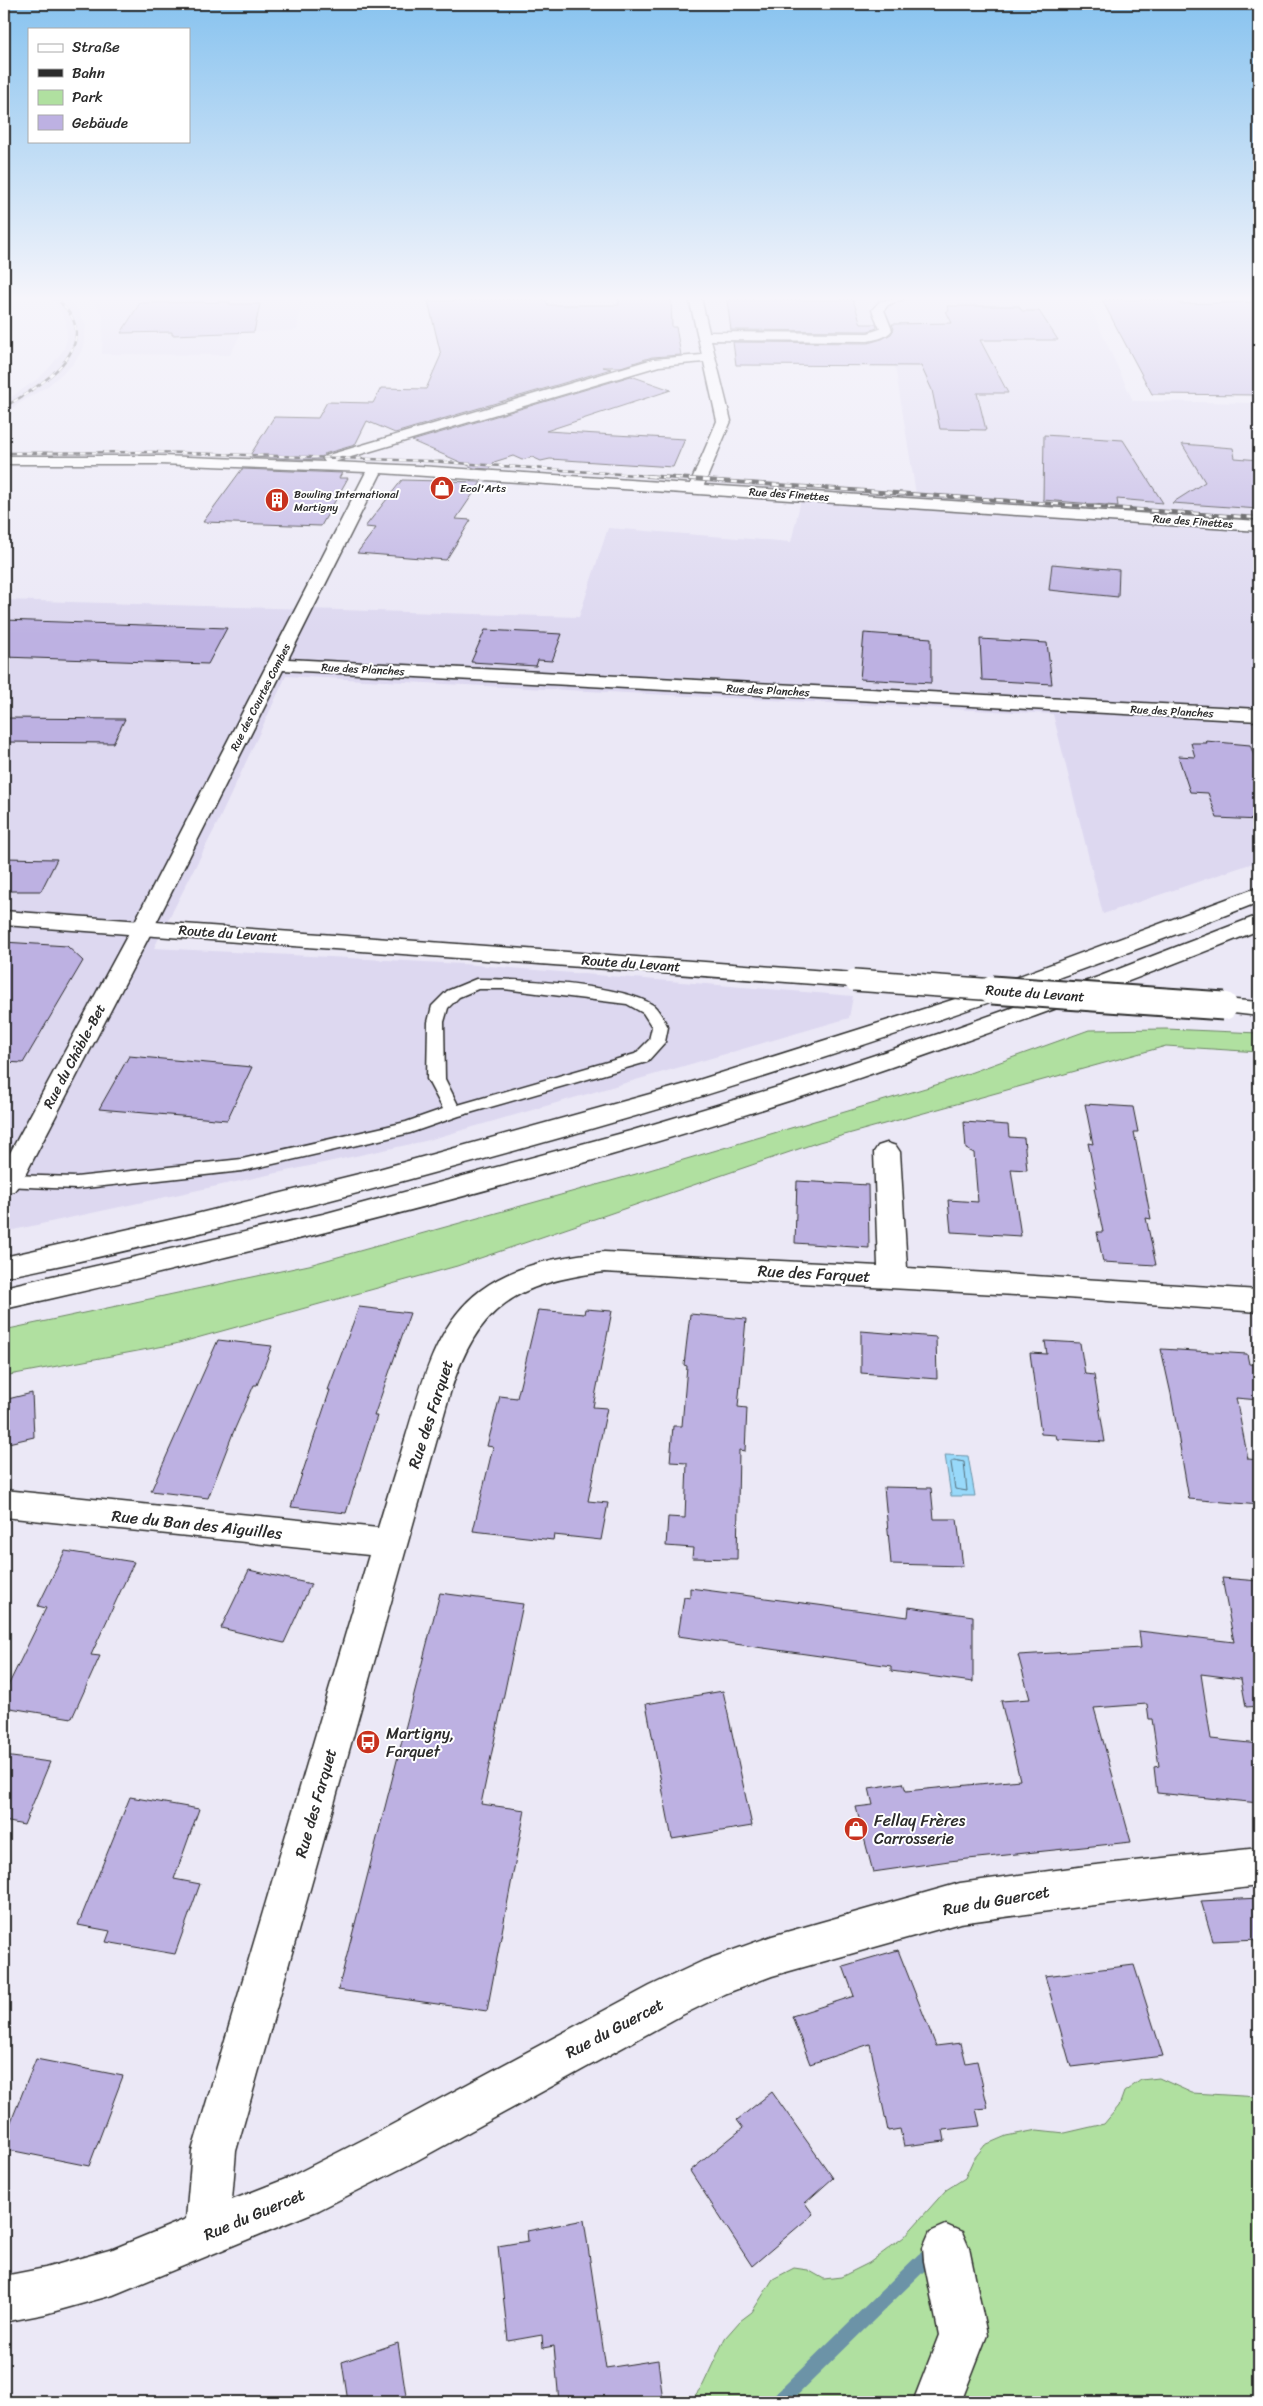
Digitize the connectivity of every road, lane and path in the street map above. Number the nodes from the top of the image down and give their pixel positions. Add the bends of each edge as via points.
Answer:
1 (494, 410) edge
2 (721, 410) edge
3 (4, 460) edge
4 (46, 460) junction
5 (318, 465) junction
6 (4, 466) edge
7 (376, 468) junction
8 (696, 488) junction
9 (1259, 526) edge
10 (276, 664) junction
11 (1259, 715) edge
12 (1259, 894) edge
13 (4, 918) edge
14 (1259, 922) edge
15 (143, 927) junction
16 (1259, 1009) edge
17 (453, 1112) junction
18 (887, 1152) dead end
19 (6, 1182) edge
20 (4, 1267) edge
21 (893, 1278) junction
22 (4, 1298) edge
23 (1259, 1301) edge
24 (4, 1503) edge
25 (390, 1543) junction
26 (1259, 1867) edge
27 (207, 2234) junction
28 (946, 2248) dead end
29 (4, 2299) edge
30 (937, 2402) edge

1 - 5 main road, Rue des Finettes
2 - 8 main road via 724,422
3 - 4 main road, Rue des Finettes
4 - 5 main road, Rue des Finettes
4 - 6 main road
5 - 7 main road, Rue des Finettes
7 - 8 main road, Rue des Finettes
7 - 10 main road, Rue des Courtes Combes
8 - 9 main road, Rue des Finettes
10 - 11 main road, Rue des Planches
10 - 15 main road, Rue des Courtes Combes
12 - 20 main road via 998,993 740,1077 419,1168
13 - 15 main road, Route du Levant
14 - 22 main road via 986,1026 828,1079 614,1144 277,1235
15 - 16 main road, Route du Levant, bridge
15 - 19 main road, Rue du Châble-Bet
17 - 17 lane via 641,1058 657,1042 660,1027 650,1010 632,1000 504,984 476,984 453,994 440,1006 436,1022 436,1079
17 - 19 lane via 410,1127 242,1165 76,1183
18 - 21 main road
21 - 23 main road, Rue des Farquet
21 - 25 main road, Rue des Farquet via 604,1262 578,1264 524,1278 501,1290 482,1304 454,1344 441,1374
24 - 25 main road, Rue du Ban des Aiguilles
25 - 27 main road, Rue des Farquet via 214,2151
26 - 27 main road, Rue du Guercet via 960,1903 772,1956 665,2001 400,2145 303,2194
27 - 29 main road, Rue du Guercet via 113,2272 45,2292
28 - 30 main road via 963,2335

